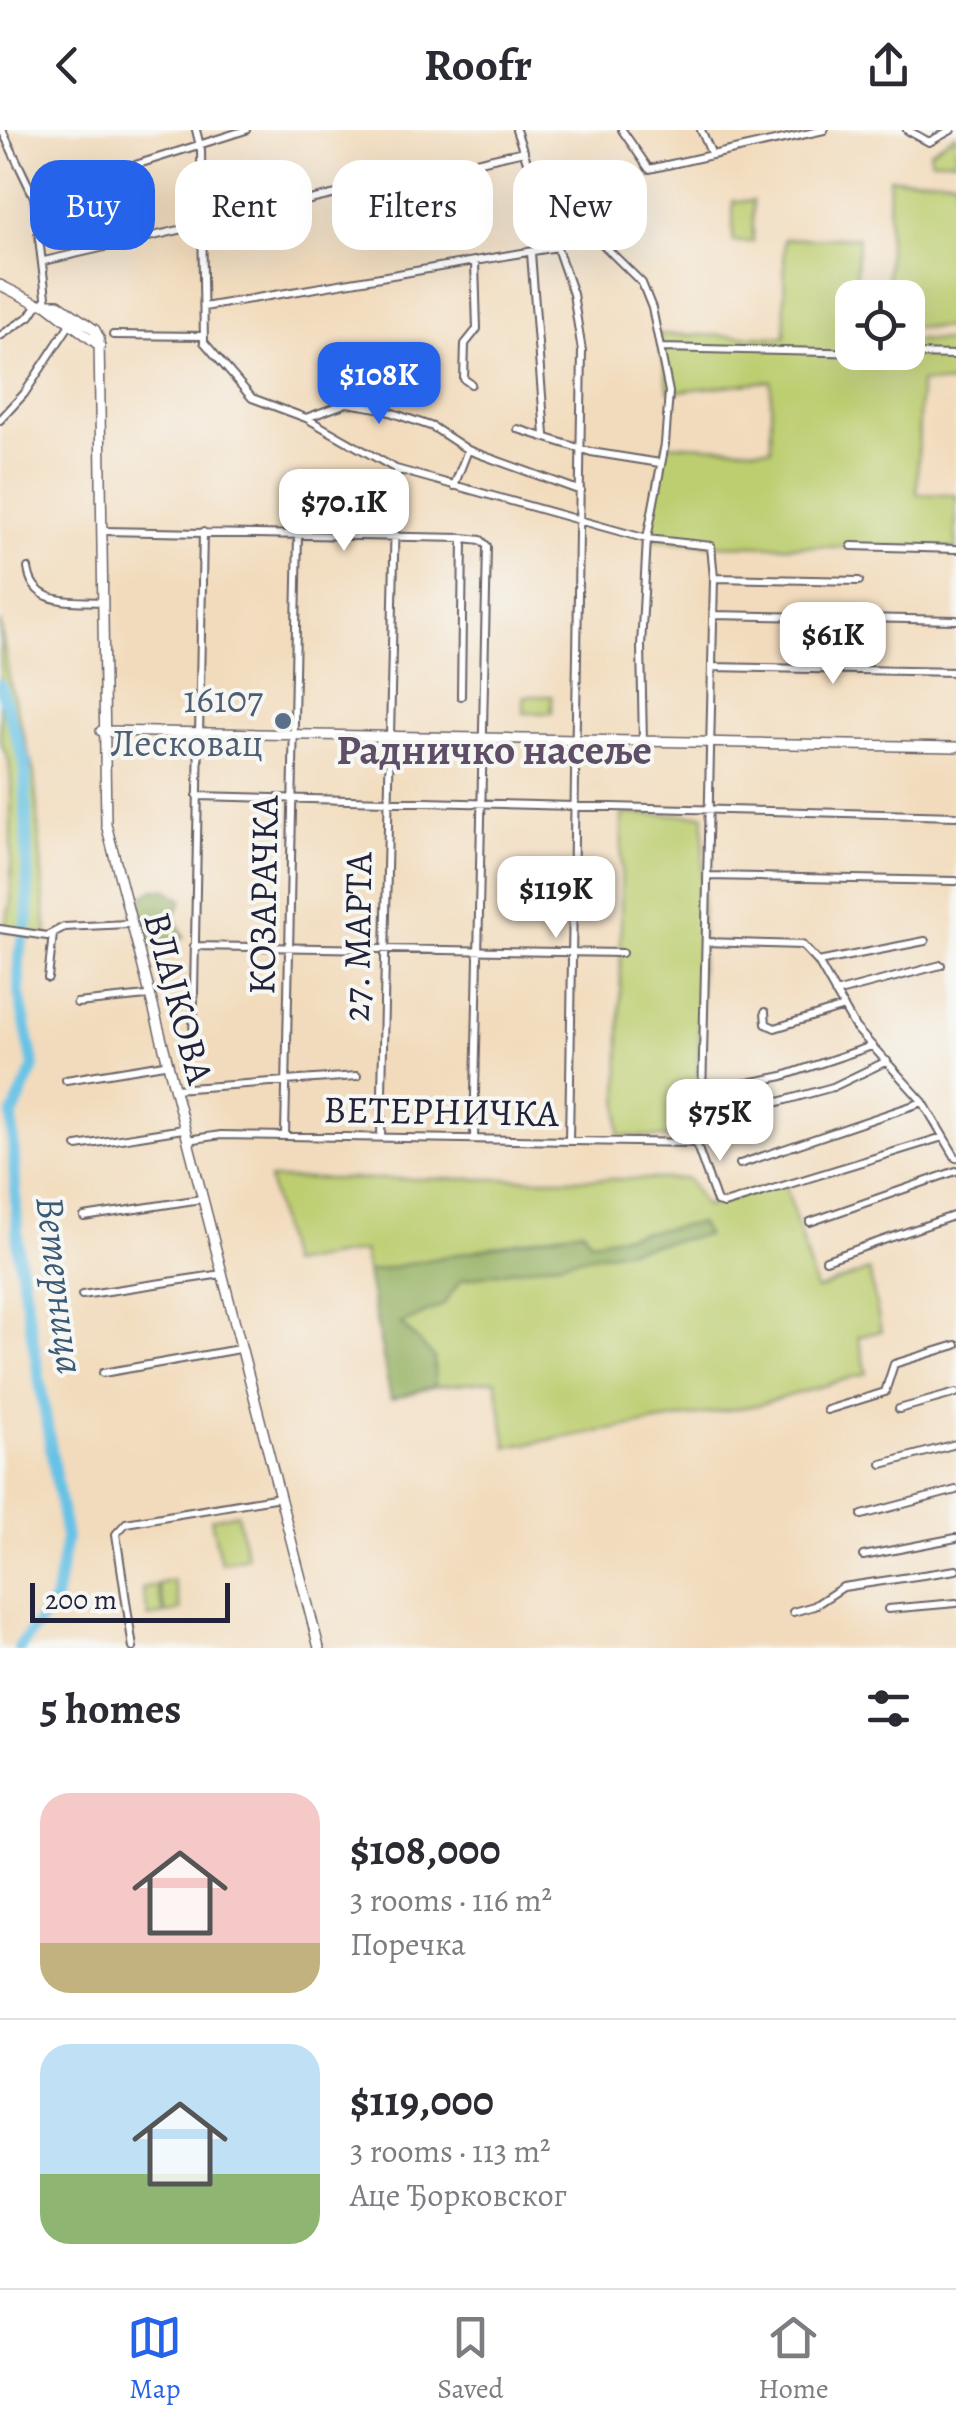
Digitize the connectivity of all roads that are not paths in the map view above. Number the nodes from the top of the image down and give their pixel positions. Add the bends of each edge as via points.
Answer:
1 (2, 130) edge
2 (196, 130) edge
3 (246, 130) edge
4 (516, 130) edge
5 (622, 130) edge
6 (702, 130) edge
7 (824, 130) edge
8 (907, 130) edge
9 (951, 130) edge
10 (200, 144) junction
11 (524, 151) junction
12 (712, 155) junction
13 (150, 160) edge
14 (200, 160) edge
15 (527, 160) edge
16 (30, 189) edge
17 (312, 199) edge
18 (175, 230) edge
19 (42, 250) edge
20 (203, 250) edge
21 (544, 250) edge
22 (558, 250) edge
23 (609, 250) edge
24 (532, 253) junction
25 (44, 261) junction
26 (475, 262) junction
27 (0, 285) edge
28 (42, 305) junction
29 (204, 306) junction
30 (70, 324) junction
31 (98, 334) junction
32 (113, 335) junction
33 (0, 336) edge
34 (204, 336) junction
35 (100, 346) junction
36 (661, 348) junction
37 (956, 355) edge
38 (471, 384) dead end
39 (306, 418) junction
40 (0, 420) edge
41 (518, 429) dead end
42 (546, 435) junction
43 (582, 449) junction
44 (468, 450) junction
45 (660, 462) junction
46 (396, 469) junction
47 (454, 486) junction
48 (581, 491) junction
49 (580, 518) junction
50 (103, 532) junction
51 (202, 532) junction
52 (298, 535) junction
53 (393, 536) junction
54 (462, 538) junction
55 (646, 540) junction
56 (852, 546) dead end
57 (956, 549) edge
58 (28, 568) dead end
59 (714, 578) junction
60 (859, 582) dead end
61 (104, 602) junction
62 (714, 615) junction
63 (956, 620) edge
64 (712, 667) junction
65 (956, 672) edge
66 (461, 696) dead end
67 (101, 731) junction
68 (198, 733) junction
69 (294, 735) junction
70 (387, 737) junction
71 (483, 740) junction
72 (577, 742) junction
73 (644, 743) junction
74 (710, 744) junction
75 (956, 747) edge
76 (197, 796) junction
77 (292, 797) junction
78 (387, 800) junction
79 (481, 801) junction
80 (576, 805) junction
81 (709, 810) junction
82 (956, 816) edge
83 (707, 876) junction
84 (956, 881) edge
85 (128, 924) junction
86 (2, 930) edge
87 (50, 935) junction
88 (925, 941) dead end
89 (706, 942) junction
90 (194, 946) junction
91 (290, 947) junction
92 (385, 948) junction
93 (478, 951) junction
94 (574, 952) junction
95 (622, 954) dead end
96 (818, 962) junction
97 (941, 965) dead end
98 (48, 978) dead end
99 (836, 993) junction
100 (146, 996) junction
101 (77, 1003) dead end
102 (844, 1007) junction
103 (764, 1012) dead end
104 (193, 1043) dead end
105 (872, 1046) junction
106 (887, 1061) junction
107 (164, 1064) junction
108 (357, 1076) dead end
109 (66, 1080) dead end
110 (286, 1080) junction
111 (171, 1090) junction
112 (702, 1092) junction
113 (922, 1102) junction
114 (739, 1112) dead end
115 (184, 1135) junction
116 (286, 1135) junction
117 (381, 1137) junction
118 (943, 1138) junction
119 (474, 1139) junction
120 (569, 1141) junction
121 (696, 1143) junction
122 (77, 1146) dead end
123 (956, 1158) edge
124 (740, 1164) dead end
125 (956, 1171) edge
126 (201, 1199) junction
127 (956, 1215) edge
128 (84, 1217) dead end
129 (810, 1222) dead end
130 (826, 1260) dead end
131 (222, 1274) junction
132 (82, 1294) dead end
133 (956, 1345) edge
134 (239, 1349) junction
135 (103, 1373) dead end
136 (956, 1393) edge
137 (900, 1409) dead end
138 (827, 1410) dead end
139 (956, 1444) edge
140 (882, 1464) dead end
141 (956, 1490) edge
142 (280, 1498) junction
143 (862, 1516) dead end
144 (956, 1538) edge
145 (863, 1556) dead end
146 (956, 1570) edge
147 (956, 1603) edge
148 (888, 1609) dead end
149 (794, 1612) dead end
150 (133, 1648) edge
151 (320, 1648) edge

1 - 16 street
2 - 10 street
3 - 10 street
4 - 11 street
5 - 12 street via 646,168
6 - 12 street
7 - 12 street
8 - 9 street via 929,142
10 - 13 street
10 - 14 street
11 - 15 street
11 - 17 street
18 - 25 street
19 - 25 street
20 - 29 street
21 - 24 street
22 - 43 street via 580,327
23 - 36 street via 642,283
24 - 26 street
24 - 42 street
25 - 28 street
26 - 29 street
26 - 38 street via 477,329 466,344 464,364
27 - 28 main road
28 - 30 main road
28 - 31 main road via 58,304
28 - 33 street
29 - 34 street
30 - 35 main road
30 - 40 street
31 - 32 street
31 - 35 main road, ВЛАЈКОВА
32 - 34 street
32 - 35 street
34 - 39 street via 208,352 252,398
35 - 50 main road, ВЛАЈКОВА
36 - 37 street
36 - 45 street via 669,400
39 - 44 street via 356,403 429,425
39 - 46 street
41 - 42 street
42 - 43 street
43 - 45 street
43 - 48 street
44 - 47 street
44 - 48 street
45 - 55 street
46 - 47 street
46 - 53 street, 27. МАРТА
47 - 49 street
48 - 49 street
49 - 55 street
49 - 72 street
50 - 51 street
50 - 61 main road, ВЛАЈКОВА
51 - 52 street
51 - 68 street
52 - 53 street
52 - 69 street, КОЗАРАЧКА
53 - 54 street
53 - 70 street, 27. МАРТА
54 - 66 street
54 - 71 street via 487,546
55 - 59 street via 711,546
55 - 73 street
56 - 57 street
58 - 61 street via 33,587 46,597
59 - 60 street
59 - 62 street
61 - 67 main road, ВЛАЈКОВА
62 - 63 street
62 - 64 street
64 - 65 street
64 - 74 street
67 - 68 main road
67 - 85 main road, ВЛАЈКОВА via 106,824
68 - 69 main road
68 - 76 street
69 - 70 main road
69 - 77 street, КОЗАРАЧКА
70 - 71 main road
70 - 78 street, 27. МАРТА
71 - 72 main road
71 - 79 street
72 - 73 main road
72 - 80 street
73 - 74 main road
74 - 75 main road
74 - 81 street
76 - 77 street
76 - 90 street
77 - 78 street
77 - 91 street, КОЗАРАЧКА
78 - 79 street
78 - 92 street, 27. МАРТА
79 - 80 street
79 - 93 street
80 - 81 street
80 - 94 street
81 - 82 street
81 - 83 street
83 - 84 street
83 - 89 street
85 - 87 street via 64,927
85 - 100 main road, ВЛАЈКОВА
86 - 87 street
87 - 98 street
88 - 96 street
89 - 96 street via 802,945
89 - 112 street
90 - 91 street
90 - 104 street
91 - 92 street
91 - 110 street, КОЗАРАЧКА
92 - 93 street
92 - 117 street, 27. МАРТА
93 - 94 street
93 - 119 street
94 - 95 street
94 - 120 street
96 - 99 street
97 - 99 street
99 - 102 street
100 - 101 street
100 - 107 main road, ВЛАЈКОВА
102 - 103 street via 775,1028 766,1024
102 - 105 street
105 - 106 street
105 - 112 street via 783,1076
106 - 113 street
106 - 114 street via 834,1086
107 - 109 street
107 - 111 main road, ВЛАЈКОВА
108 - 110 street
110 - 111 street
110 - 116 street, КОЗАРАЧКА
111 - 115 main road, ВЛАЈКОВА
112 - 121 street
113 - 118 street
113 - 124 street
115 - 116 street, ВЕТЕРНИЧКА
115 - 122 street, ВЕТЕРНИЧКА
115 - 126 main road, ВЛАЈКОВА
116 - 117 street, ВЕТЕРНИЧКА
117 - 119 street, ВЕТЕРНИЧКА
118 - 121 street via 720,1205
118 - 123 street
119 - 120 street, ВЕТЕРНИЧКА
120 - 121 street, ВЕТЕРНИЧКА
125 - 129 street
126 - 128 street
126 - 131 main road, ВЛАЈКОВА
127 - 130 street
131 - 132 street
131 - 134 main road, ВЛАЈКОВА
133 - 138 street via 894,1364 886,1392
134 - 135 street
134 - 142 main road, ВЛАЈКОВА
136 - 137 street
139 - 140 street
141 - 143 street
142 - 150 street via 119,1528
142 - 151 main road, ВЛАЈКОВА
144 - 145 street
146 - 149 street via 843,1587
147 - 148 street

